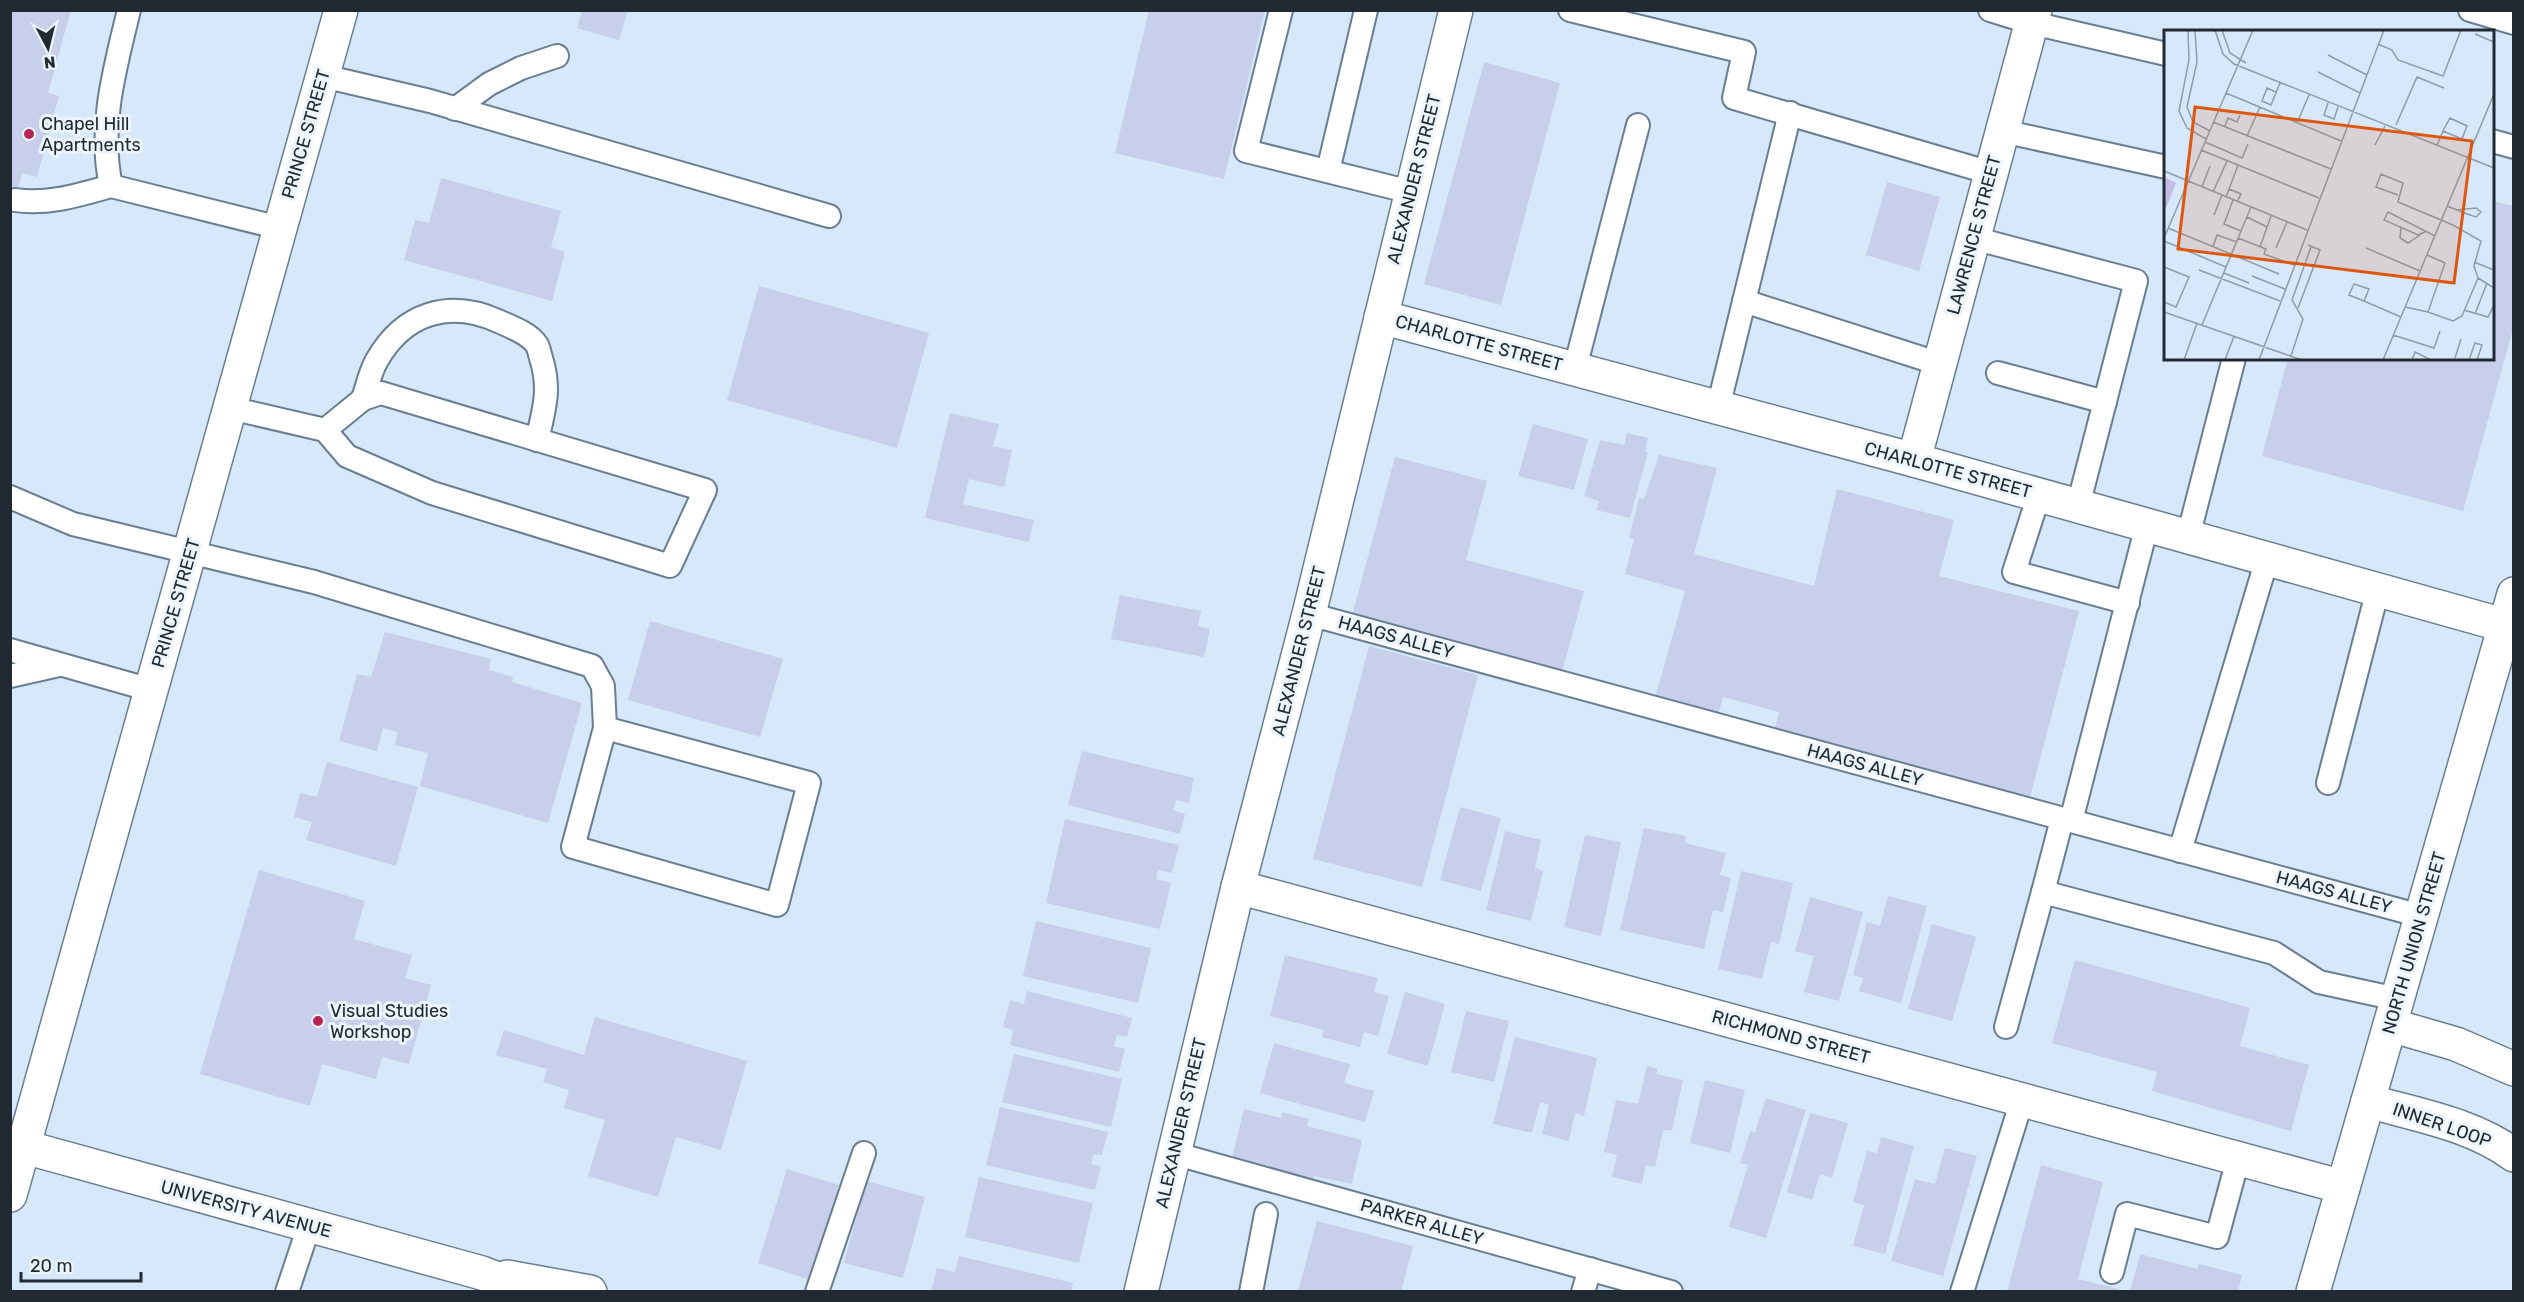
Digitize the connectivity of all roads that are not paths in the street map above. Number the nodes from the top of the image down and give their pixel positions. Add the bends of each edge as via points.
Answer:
1 (129, 10) edge
2 (341, 10) edge
3 (1281, 10) edge
4 (1365, 10) edge
5 (1456, 10) edge
6 (1570, 10) edge
7 (1990, 10) edge
8 (2470, 10) edge
9 (2033, 17) edge
10 (2514, 22) edge
11 (2164, 53) edge
12 (557, 56) dead end
13 (323, 76) junction
14 (455, 109) junction
15 (1790, 113) junction
16 (1638, 125) dead end
17 (2002, 131) junction
18 (2494, 141) edge
19 (2514, 147) edge
20 (2164, 167) edge
21 (1328, 171) junction
22 (1991, 173) junction
23 (111, 186) junction
24 (1411, 192) junction
25 (15, 200) dead end
26 (829, 216) dead end
27 (280, 228) junction
28 (1973, 238) junction
29 (1744, 301) junction
30 (1381, 317) junction
31 (2233, 360) edge
32 (1940, 364) junction
33 (1575, 368) junction
34 (1998, 373) dead end
35 (363, 399) junction
36 (2105, 402) junction
37 (230, 408) junction
38 (1718, 408) junction
39 (325, 430) junction
40 (537, 440) junction
41 (1914, 460) junction
42 (2039, 495) junction
43 (10, 497) edge
44 (2078, 506) junction
45 (2147, 525) junction
46 (2188, 537) junction
47 (190, 552) junction
48 (2267, 559) junction
49 (2378, 589) junction
50 (2514, 594) edge
51 (2128, 603) junction
52 (1309, 614) junction
53 (2509, 627) edge
54 (10, 650) edge
55 (60, 665) junction
56 (10, 676) edge
57 (151, 690) junction
58 (605, 728) junction
59 (2328, 783) dead end
60 (2067, 820) junction
61 (2180, 850) junction
62 (1238, 887) junction
63 (2043, 892) junction
64 (2421, 916) junction
65 (2393, 1012) junction
66 (2006, 1027) dead end
67 (2514, 1069) edge
68 (2022, 1100) junction
69 (2368, 1101) junction
70 (17, 1145) edge
71 (864, 1153) dead end
72 (1173, 1153) junction
73 (2514, 1155) edge
74 (2238, 1158) junction
75 (2343, 1187) junction
76 (10, 1195) edge
77 (1266, 1214) dead end
78 (309, 1226) junction
79 (1590, 1269) junction
80 (2112, 1272) dead end
81 (482, 1273) junction
82 (287, 1292) edge
83 (530, 1292) edge
84 (590, 1292) edge
85 (817, 1292) edge
86 (1141, 1292) edge
87 (1251, 1292) edge
88 (1583, 1292) edge
89 (1671, 1292) edge
90 (1962, 1292) edge
91 (2313, 1292) edge

1 - 23 lane via 112,80 106,138
2 - 13 main road, PRINCE STREET
3 - 21 lane via 1246,151
4 - 21 lane
5 - 24 main road, ALEXANDER STREET
6 - 15 lane via 1744,52 1734,98
7 - 9 lane
8 - 10 lane
9 - 11 lane
9 - 17 main road, LAWRENCE STREET
12 - 14 lane via 489,84
13 - 14 lane
13 - 27 main road, PRINCE STREET
14 - 26 lane
15 - 22 lane
15 - 29 lane
16 - 33 lane
17 - 20 lane
17 - 22 main road, LAWRENCE STREET
18 - 19 lane
21 - 24 lane
22 - 28 main road, LAWRENCE STREET
23 - 25 lane via 67,198
23 - 27 lane
24 - 30 main road, ALEXANDER STREET
27 - 37 main road, PRINCE STREET
28 - 32 main road, LAWRENCE STREET
28 - 36 lane via 2136,281
29 - 32 lane
29 - 38 lane
30 - 33 main road, CHARLOTTE STREET
30 - 52 main road, ALEXANDER STREET
31 - 46 lane
32 - 41 main road, LAWRENCE STREET
33 - 38 main road, CHARLOTTE STREET
34 - 36 lane
35 - 39 lane
35 - 40 lane via 381,393
35 - 40 lane via 375,362 393,337 433,311 460,310 519,330 537,345 548,394
36 - 44 lane
37 - 39 lane
37 - 47 main road, PRINCE STREET
38 - 41 main road, CHARLOTTE STREET
39 - 40 lane via 347,456 432,493 670,566 705,490
41 - 42 main road, CHARLOTTE STREET
42 - 44 main road, CHARLOTTE STREET
42 - 51 lane via 2014,572
43 - 47 lane via 73,524
44 - 45 main road, CHARLOTTE STREET
45 - 46 main road, CHARLOTTE STREET
45 - 51 lane
46 - 48 main road, CHARLOTTE STREET
47 - 57 main road, PRINCE STREET
47 - 58 lane via 314,582 592,666 603,686
48 - 49 main road, CHARLOTTE STREET
48 - 61 lane
49 - 53 main road, CHARLOTTE STREET
49 - 59 lane
50 - 53 main road, NORTH UNION STREET
51 - 60 lane
52 - 60 lane, HAAGS ALLEY
52 - 62 main road, ALEXANDER STREET
53 - 64 main road, NORTH UNION STREET
54 - 55 lane
55 - 56 lane
55 - 57 lane
57 - 70 main road, PRINCE STREET
58 - 58 lane via 573,847 777,905 809,783
60 - 61 lane, HAAGS ALLEY
60 - 63 lane
61 - 64 lane, HAAGS ALLEY
62 - 68 main road, RICHMOND STREET
62 - 72 main road, ALEXANDER STREET
63 - 65 lane via 2274,953 2319,982
63 - 66 lane
64 - 65 main road, NORTH UNION STREET
65 - 67 main road
65 - 69 main road, NORTH UNION STREET
68 - 74 main road, RICHMOND STREET
68 - 90 lane
69 - 73 main road, INNER LOOP via 2455,1126
69 - 75 main road, NORTH UNION STREET
70 - 76 main road, PRINCE STREET
70 - 78 main road, UNIVERSITY AVENUE
71 - 85 lane
72 - 79 lane, PARKER ALLEY
72 - 86 main road, ALEXANDER STREET
74 - 75 main road, RICHMOND STREET
74 - 80 lane via 2217,1237 2127,1214
75 - 91 main road, NORTH UNION STREET
77 - 87 lane
78 - 81 main road, UNIVERSITY AVENUE
78 - 82 lane
79 - 88 lane
79 - 89 lane, PARKER ALLEY
81 - 83 main road, UNIVERSITY AVENUE
81 - 84 main road, UNIVERSITY AVENUE

